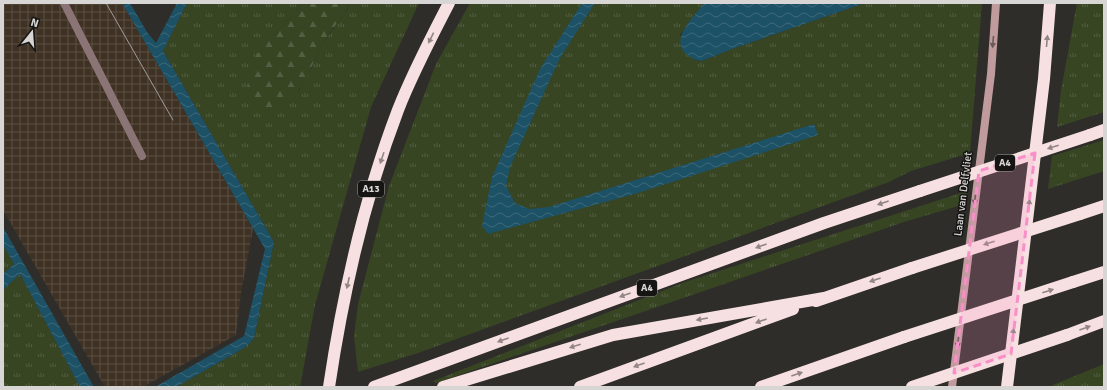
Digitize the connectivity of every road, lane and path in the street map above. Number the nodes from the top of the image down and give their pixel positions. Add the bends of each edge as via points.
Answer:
1 (64, 3) edge
2 (449, 3) edge
3 (996, 3) edge
4 (1050, 3) edge
5 (1104, 130) edge
6 (142, 156) dead end
7 (1104, 206) edge
8 (1104, 272) edge
9 (824, 298) junction
10 (1104, 321) edge
11 (330, 387) edge
12 (374, 387) edge
13 (443, 387) edge
14 (580, 387) edge
15 (760, 387) edge
16 (912, 387) edge
17 (952, 387) edge
18 (1007, 387) edge

1 - 6 lane
2 -> 11 highway, A13 via 398,110 366,206 342,314
3 -> 17 main road, Laan van Delfvliet via 990,74
18 -> 4 highway via 1044,79
5 -> 12 highway, A4, bridge via 824,223
7 -> 9 highway, bridge
15 -> 8 highway, bridge
9 -> 13 highway via 613,335
9 -> 14 highway
16 -> 10 highway, bridge

